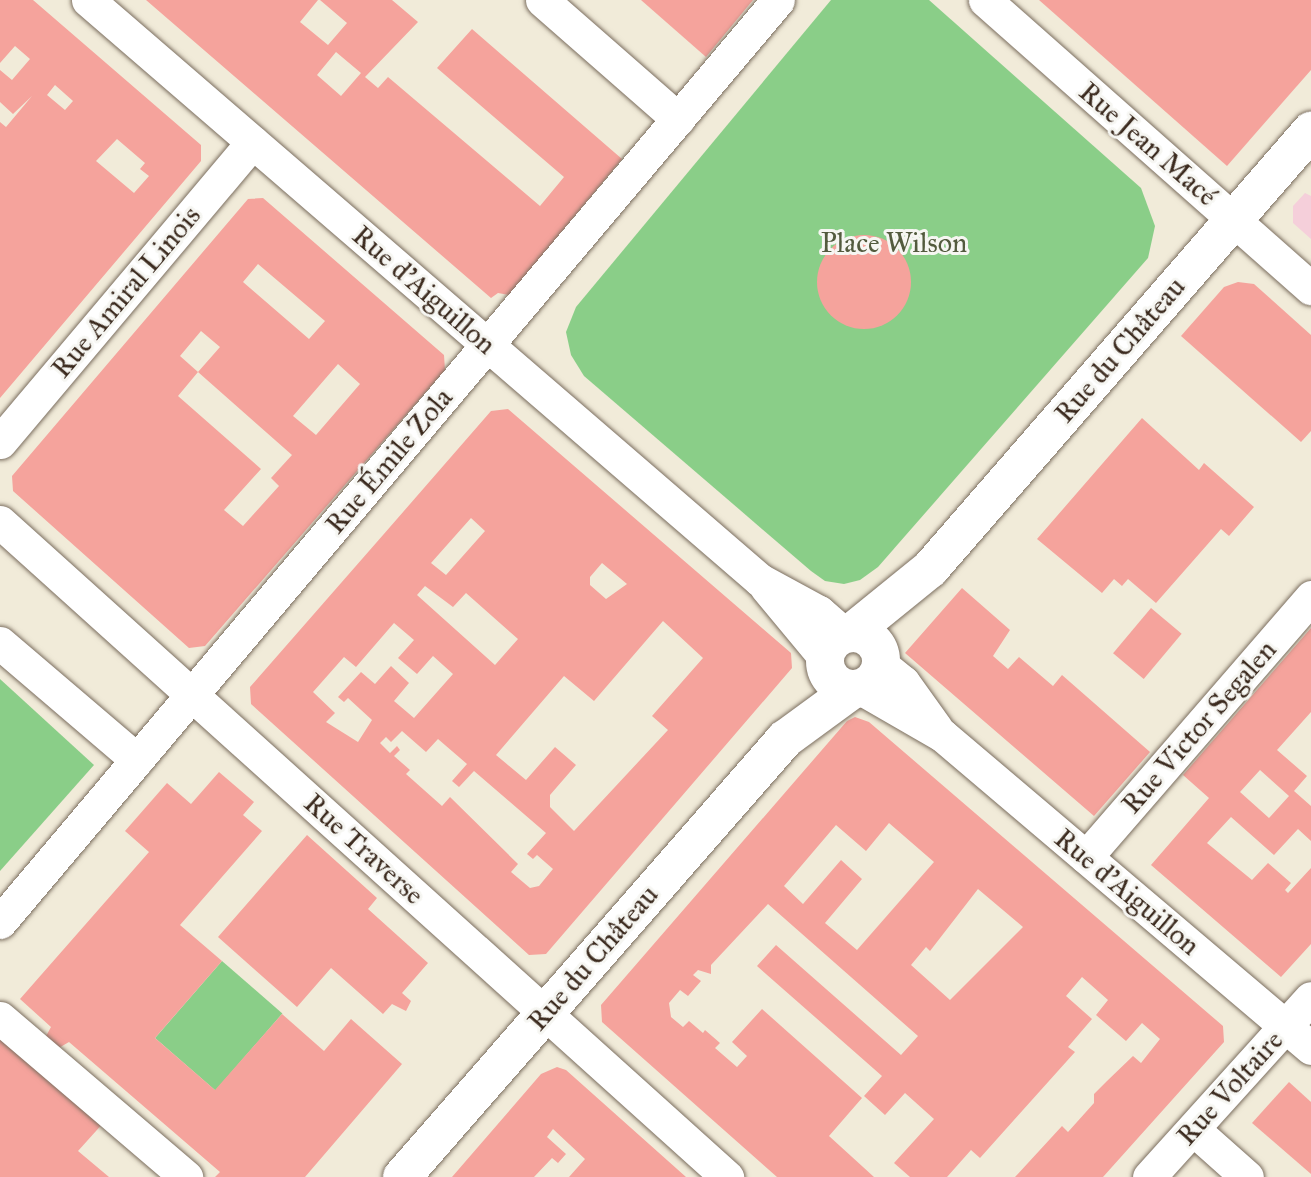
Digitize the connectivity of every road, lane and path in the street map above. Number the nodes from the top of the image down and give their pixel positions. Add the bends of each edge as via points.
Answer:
1 (88, 0) edge
2 (542, 0) edge
3 (778, 0) edge
4 (985, 0) edge
5 (678, 119) junction
6 (1311, 131) edge
7 (253, 142) junction
8 (1233, 219) junction
9 (1311, 288) edge
10 (488, 345) junction
11 (0, 442) edge
12 (1, 525) edge
13 (1311, 597) edge
14 (0, 643) edge
15 (853, 660) junction
16 (192, 695) junction
17 (137, 760) junction
18 (1086, 857) junction
19 (0, 922) edge
20 (1311, 999) edge
21 (545, 1012) junction
22 (0, 1018) edge
23 (1285, 1026) junction
24 (1311, 1048) edge
25 (1193, 1129) junction
26 (186, 1177) edge
27 (402, 1177) edge
28 (727, 1177) edge
29 (1149, 1177) edge
30 (1247, 1177) edge

1 - 7 street, Rue d'Aiguillon
2 - 5 street
3 - 5 street, Rue Émile Zola
4 - 8 street, Rue Jean Macé
5 - 10 street, Rue Émile Zola
6 - 8 main road, Rue du Château
7 - 10 street, Rue d'Aiguillon
7 - 11 street, Rue Amiral Linois
8 - 9 street, Rue Jean Macé
8 - 15 main road, Rue du Château
10 - 15 street, Rue d'Aiguillon via 760,580 819,612
10 - 16 street, Rue Émile Zola
12 - 16 street, Rue Traverse
13 - 18 street, Rue Victor Segalen
14 - 17 street
15 - 18 street, Rue d'Aiguillon
15 - 21 main road, Rue du Château
16 - 17 street, Rue Émile Zola
16 - 21 street, Rue Traverse
17 - 19 street, Rue Émile Zola
18 - 23 street, Rue d'Aiguillon
20 - 23 street, Rue Voltaire
21 - 27 main road, Rue du Château
21 - 28 street, Rue Traverse
22 - 26 street
23 - 24 street, Rue d'Aiguillon
23 - 25 street, Rue Voltaire
25 - 29 street, Rue Voltaire
25 - 30 street

